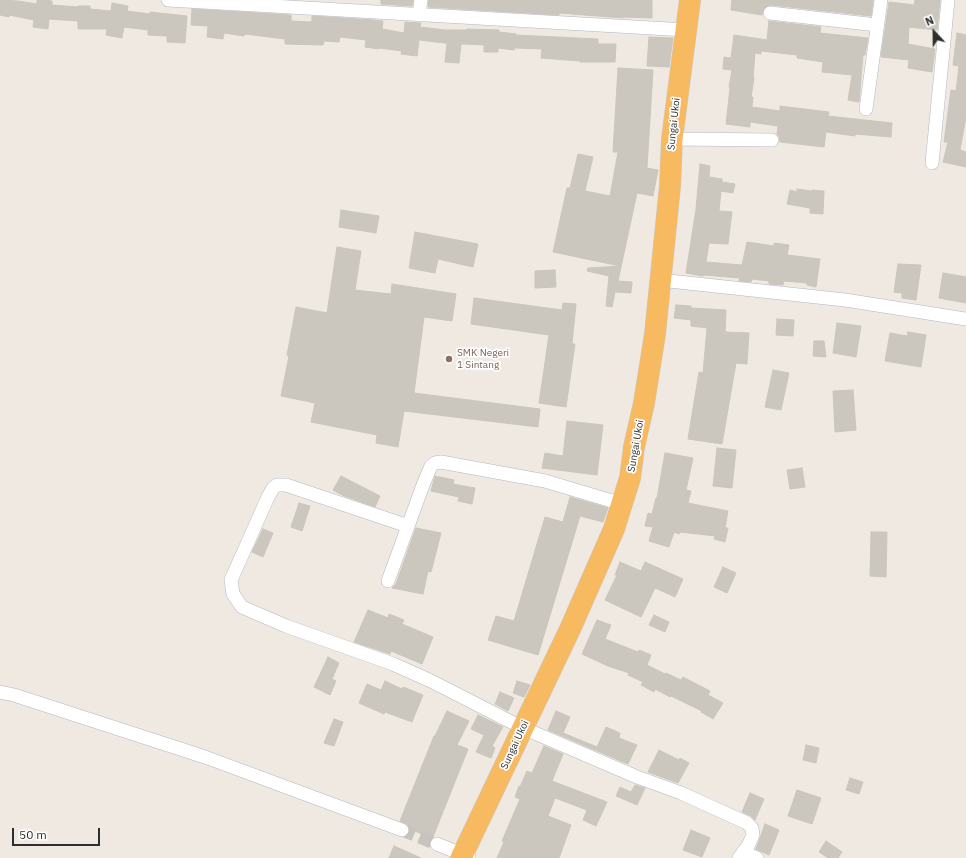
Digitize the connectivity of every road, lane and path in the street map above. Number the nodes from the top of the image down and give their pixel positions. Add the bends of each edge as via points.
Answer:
1 (168, 0) edge
2 (421, 0) edge
3 (690, 0) edge
4 (880, 0) edge
5 (948, 0) edge
6 (190, 1) edge
7 (770, 13) dead end
8 (419, 15) junction
9 (877, 25) junction
10 (686, 30) junction
11 (866, 108) dead end
12 (672, 138) junction
13 (772, 140) dead end
14 (932, 163) dead end
15 (660, 280) junction
16 (966, 319) edge
17 (622, 504) junction
18 (408, 526) junction
19 (388, 581) dead end
20 (0, 692) edge
21 (523, 728) junction
22 (402, 830) tunnel mouth
23 (437, 844) tunnel mouth
24 (741, 855) edge
25 (465, 857) edge
26 (757, 858) edge

1 - 6 street
2 - 8 street
3 - 10 highway, Sungai Ukoi
4 - 9 street
5 - 14 street
6 - 8 street
7 - 9 street
8 - 10 street
9 - 11 street
10 - 12 highway, Sungai Ukoi
12 - 13 street
12 - 15 highway, Sungai Ukoi via 670,186
15 - 16 street via 845,300
15 - 17 highway, Sungai Ukoi via 644,403 630,478
17 - 18 street via 545,481 441,462 431,466
17 - 21 highway, Sungai Ukoi via 574,620
18 - 19 street
18 - 21 street via 286,485 277,485 268,497 231,580 233,594 242,607 431,680
20 - 22 street via 205,757
21 - 24 street via 637,777 682,793 747,824 752,828 753,834
21 - 25 highway, Sungai Ukoi
23 - 25 street
24 - 26 street

